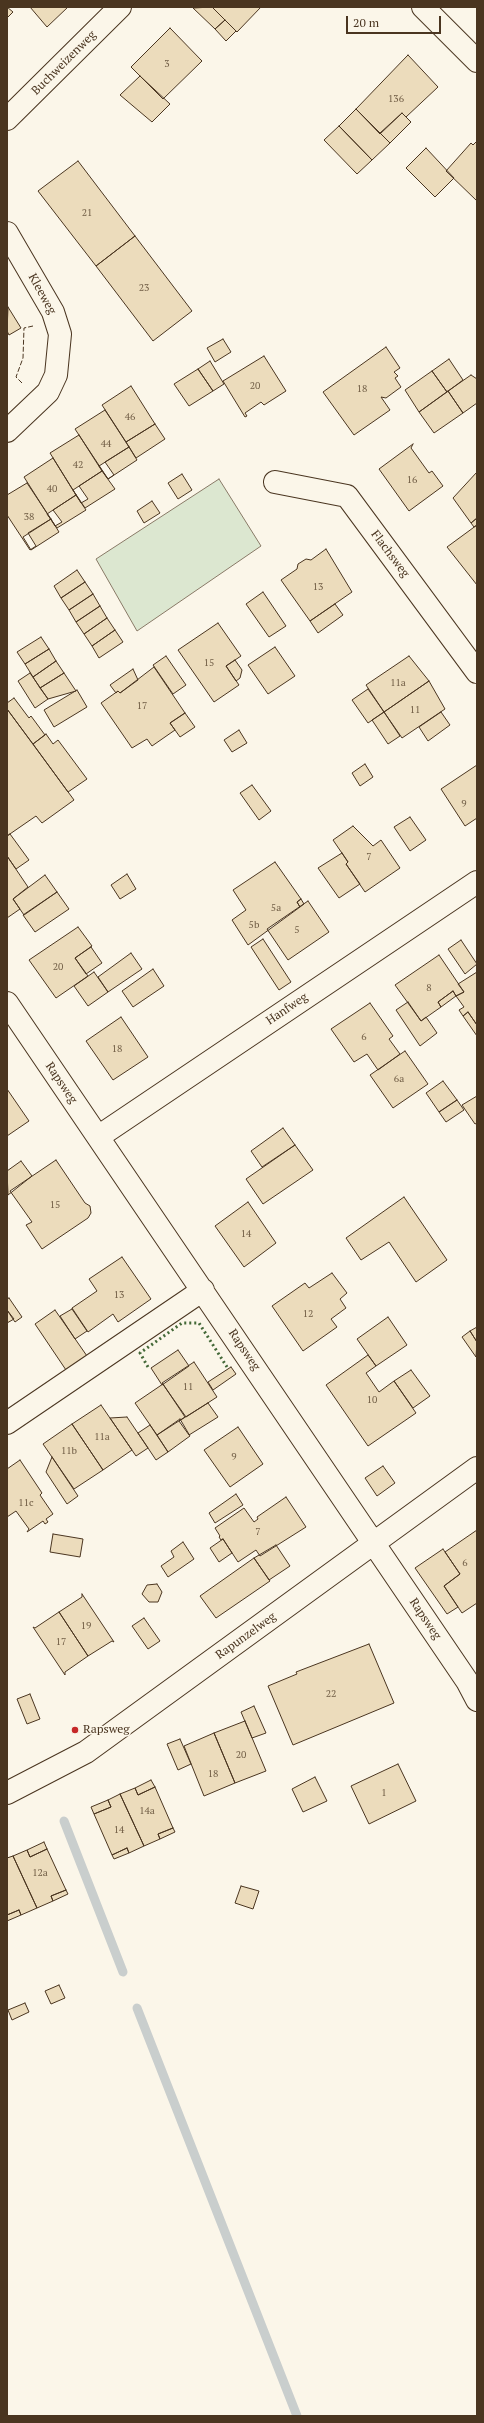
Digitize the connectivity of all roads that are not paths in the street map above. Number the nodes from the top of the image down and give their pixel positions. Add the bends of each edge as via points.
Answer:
1 (120, 7) edge
2 (423, 7) edge
3 (477, 61) edge
4 (7, 119) edge
5 (7, 233) edge
6 (7, 432) edge
7 (275, 482) dead end
8 (477, 672) edge
9 (477, 882) edge
10 (7, 1003) edge
11 (98, 1137) junction
12 (203, 1290) junction
13 (7, 1423) edge
14 (477, 1468) edge
15 (374, 1544) junction
16 (477, 1700) edge
17 (7, 1793) edge

1 - 4 street, Buchweizenweg
2 - 3 street
5 - 6 street, Kleeweg via 53,312 60,334 59,361 48,392
7 - 8 street, Flachsweg via 347,496
9 - 11 street, Hanfweg
10 - 11 street, Rapsweg
11 - 12 street, Rapsweg
12 - 13 street
12 - 15 street, Rapsweg
14 - 15 street, Rapunzelweg
15 - 16 street, Rapsweg via 467,1681
15 - 17 street, Rapunzelweg via 86,1752

